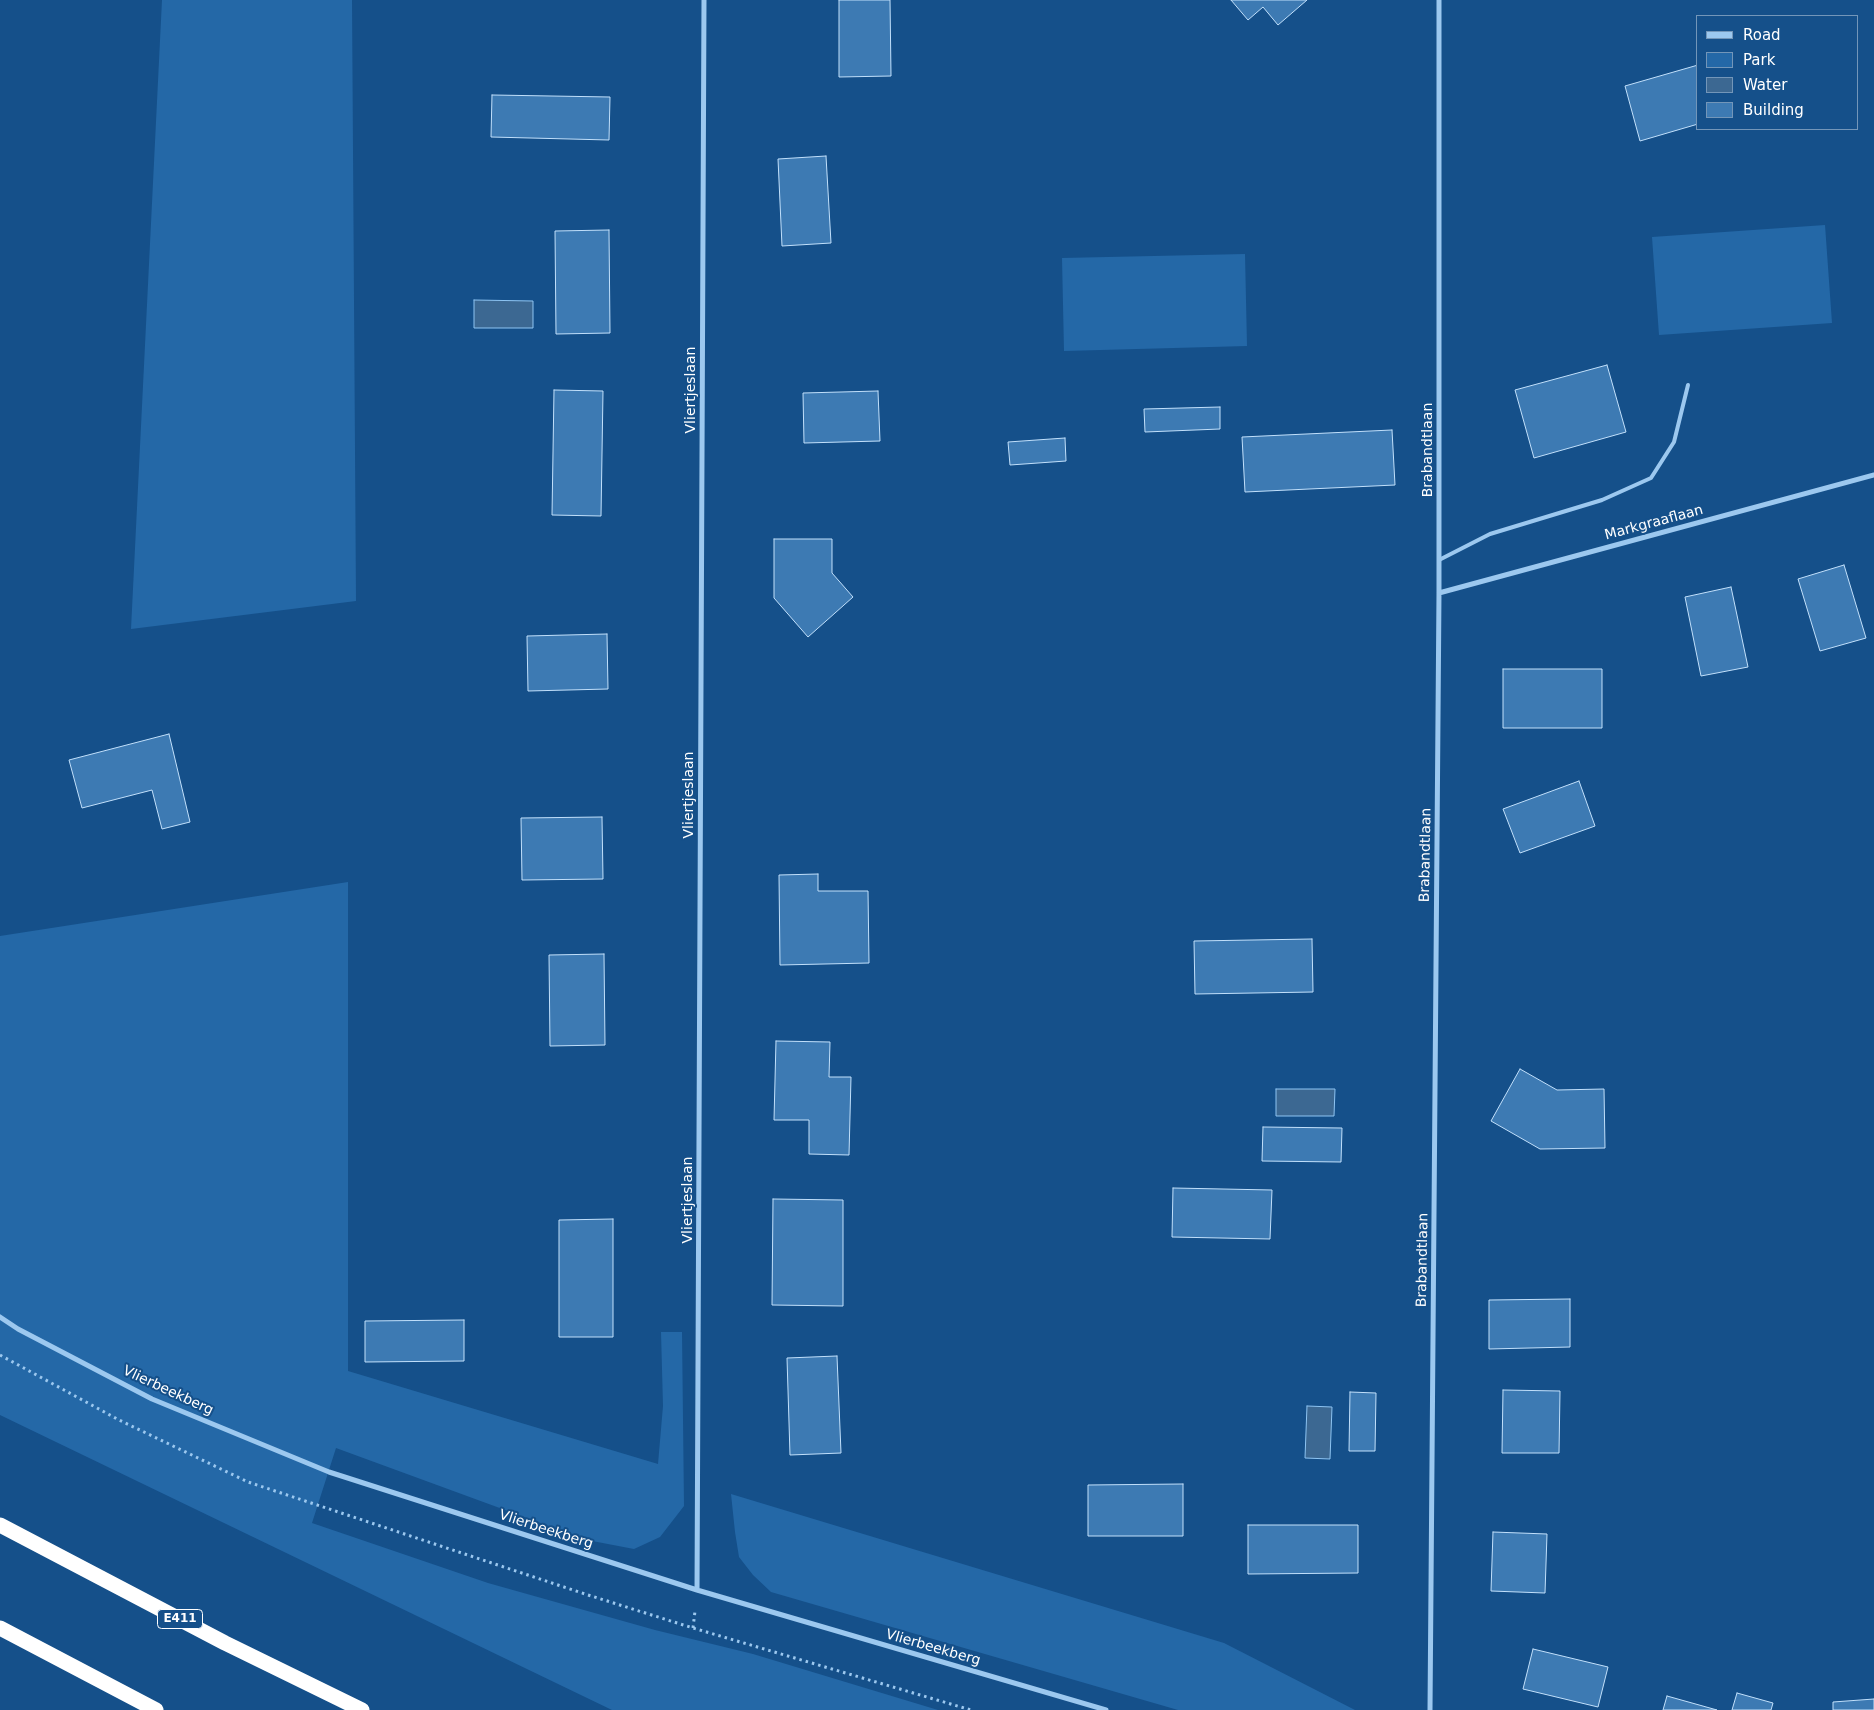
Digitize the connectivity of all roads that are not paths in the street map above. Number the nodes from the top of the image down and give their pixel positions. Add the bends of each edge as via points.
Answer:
1 (704, 0) edge
2 (1440, 0) edge
3 (1688, 385) dead end
4 (1874, 475) edge
5 (1439, 560) junction
6 (1439, 593) junction
7 (0, 1317) edge
8 (0, 1525) edge
9 (697, 1590) junction
10 (0, 1628) edge
11 (156, 1710) edge
12 (362, 1710) edge
13 (1106, 1710) edge
14 (1430, 1710) edge

1 - 9 street, Vliertjeslaan
2 - 5 street, Brabandtlaan
3 - 5 lane via 1674,442 1652,478 1602,500 1490,534
4 - 6 street, Markgraaflaan
5 - 6 street, Brabandtlaan
6 - 14 street, Brabandtlaan
7 - 9 street, Vlierbeekberg via 152,1398 329,1472
8 - 12 highway, E411
9 - 13 street, Vlierbeekberg
10 - 11 highway

